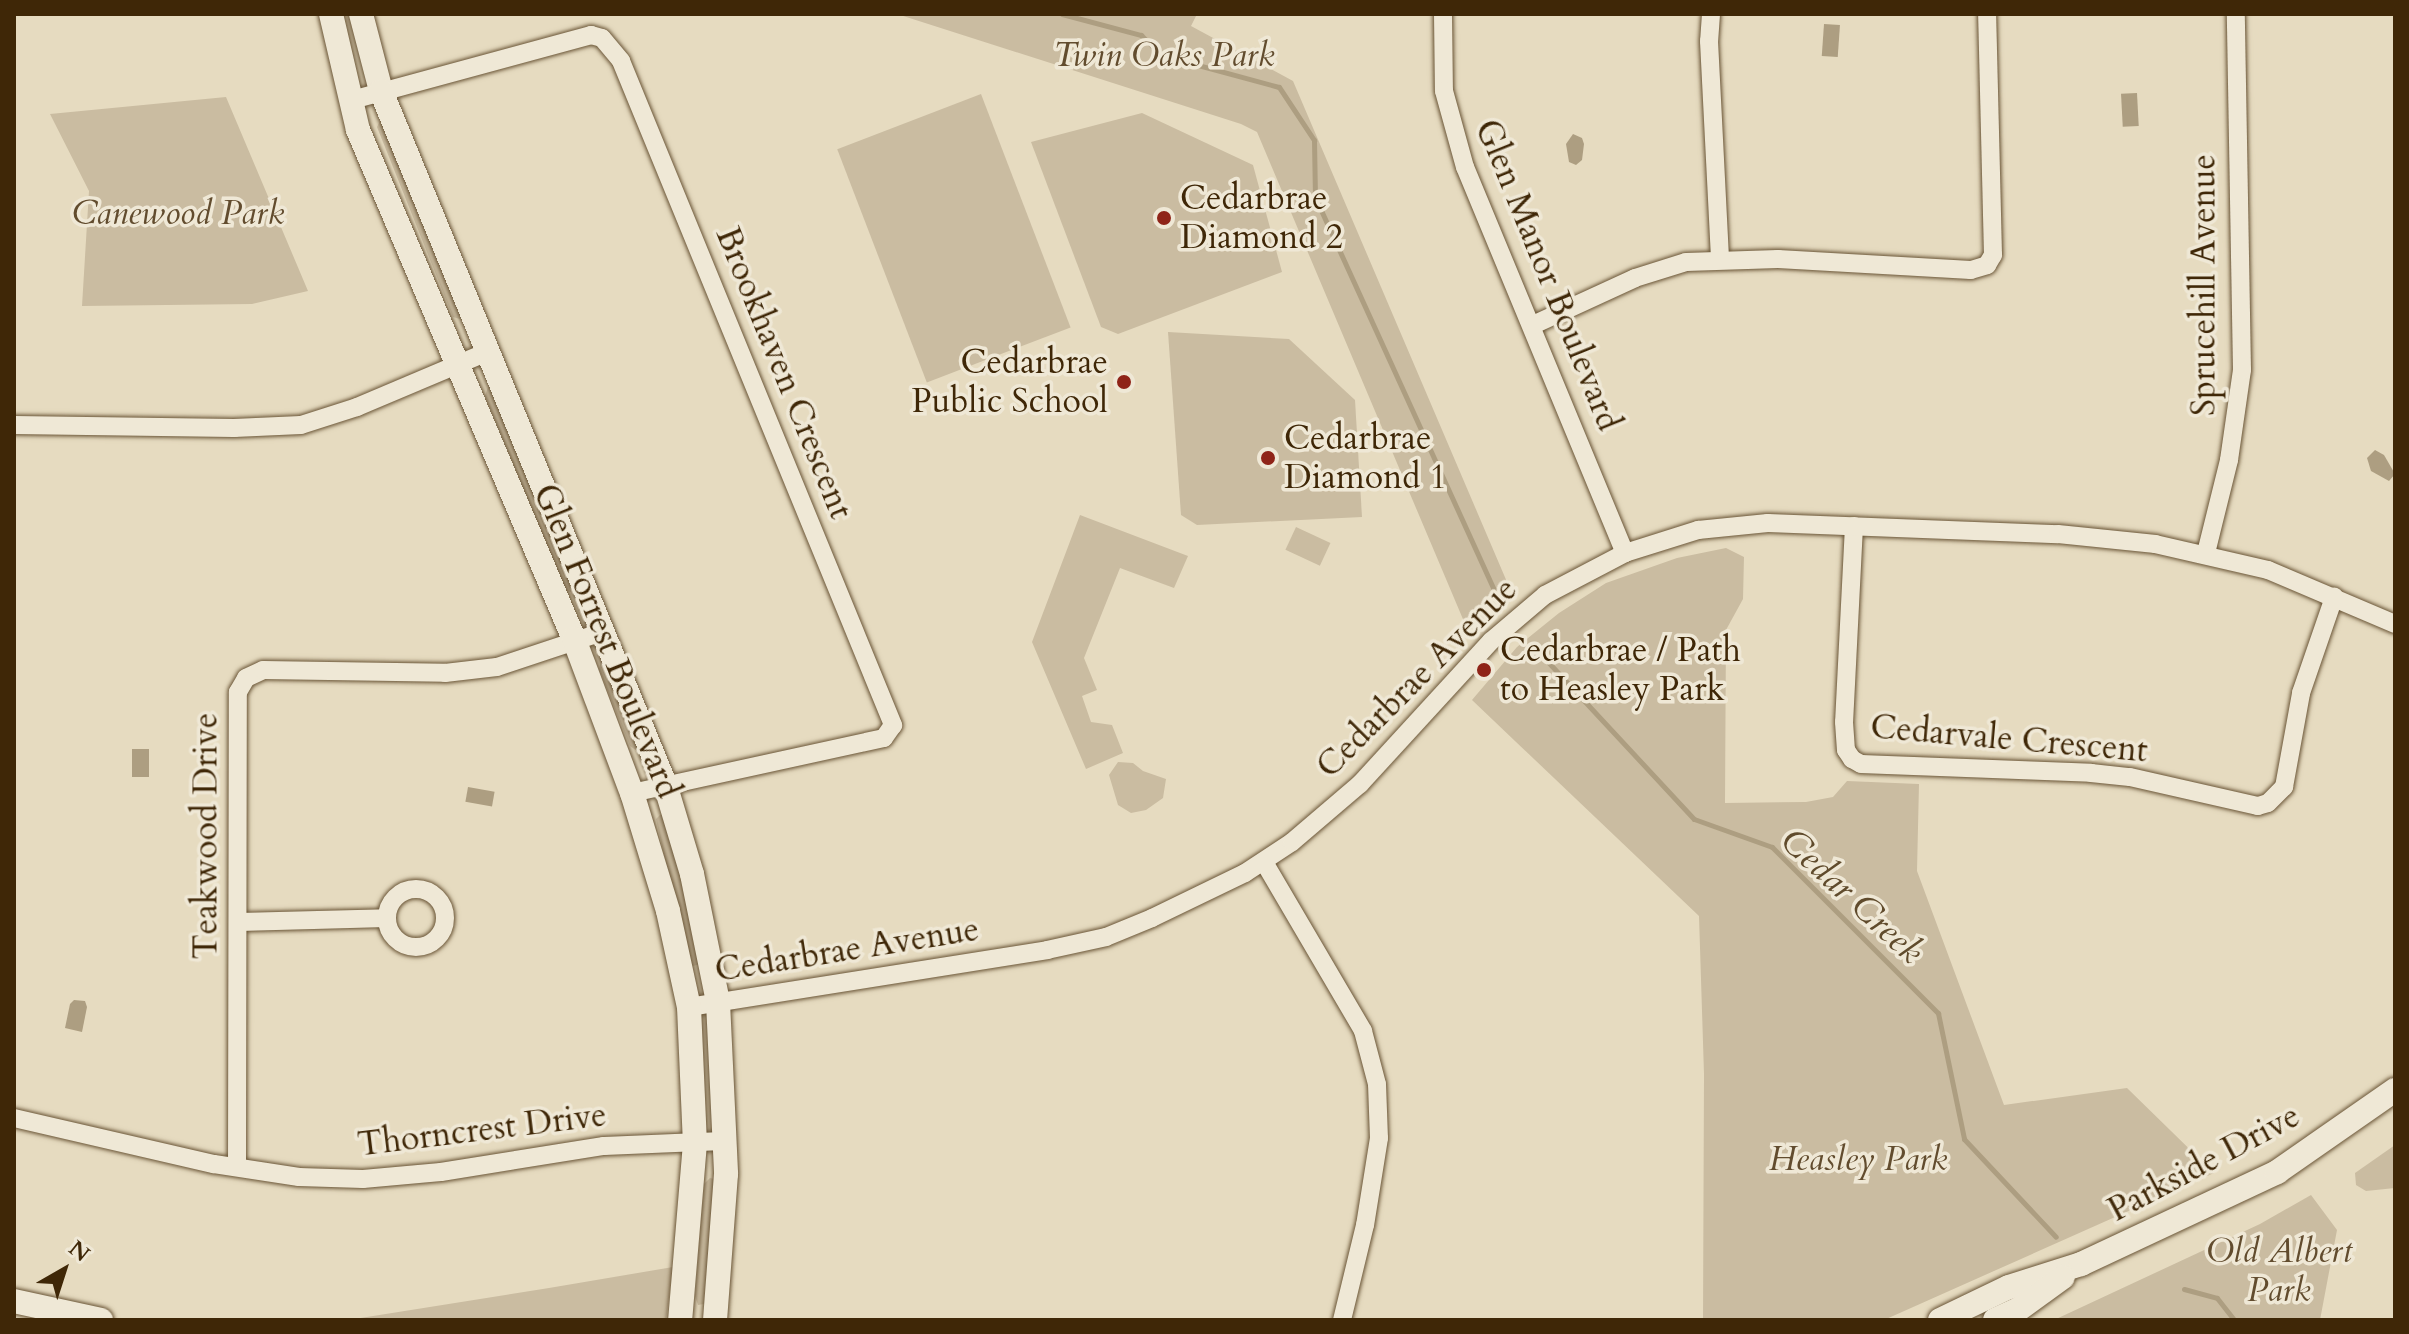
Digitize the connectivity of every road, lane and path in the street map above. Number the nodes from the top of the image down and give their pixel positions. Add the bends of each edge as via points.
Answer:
1 (331, 14) edge
2 (361, 14) edge
3 (1443, 14) edge
4 (1711, 14) edge
5 (1987, 14) edge
6 (2236, 14) edge
7 (381, 91) junction
8 (352, 100) junction
9 (1720, 260) junction
10 (1533, 325) junction
11 (487, 352) junction
12 (458, 364) junction
13 (14, 425) edge
14 (1854, 526) junction
15 (1625, 553) junction
16 (2206, 553) junction
17 (2334, 597) junction
18 (2395, 624) edge
19 (602, 632) junction
20 (574, 639) junction
21 (665, 784) junction
22 (632, 793) junction
23 (1264, 862) junction
24 (387, 918) dead end
25 (239, 922) junction
26 (718, 1002) junction
27 (689, 1007) junction
28 (2395, 1090) edge
29 (14, 1118) edge
30 (723, 1141) junction
31 (695, 1143) junction
32 (237, 1167) junction
33 (2081, 1264) junction
34 (14, 1301) edge
35 (101, 1320) edge
36 (680, 1320) edge
37 (715, 1320) edge
38 (1342, 1320) edge
39 (1940, 1320) edge
40 (1995, 1320) edge

1 - 8 street, Glen Forrest Boulevard
2 - 7 street, Glen Forrest Boulevard
3 - 10 street, Glen Manor Boulevard via 1443,79 1453,132
4 - 9 street
5 - 9 street via 1993,255 1987,265 1971,270
6 - 16 street, Sprucehill Avenue via 2242,370 2229,460
7 - 8 street, Brookhaven Crescent
7 - 11 street, Glen Forrest Boulevard
7 - 21 street, Brookhaven Crescent via 591,35 602,38 621,61 893,725 884,738
8 - 12 street, Glen Forrest Boulevard via 358,130
9 - 10 street via 1666,266
10 - 15 street, Glen Manor Boulevard
11 - 12 street
11 - 19 street, Glen Forrest Boulevard
12 - 13 street via 301,425
12 - 20 street, Glen Forrest Boulevard
14 - 15 street, Cedarbrae Avenue via 1717,527
14 - 16 street, Cedarbrae Avenue via 2097,537
14 - 17 street, Cedarvale Crescent via 1844,722 1846,750 1861,764 2126,776 2258,806 2268,803 2284,787 2304,681
15 - 23 street, Cedarbrae Avenue via 1545,595 1517,617 1360,784
16 - 17 street, Cedarbrae Avenue via 2268,570
17 - 18 street, Cedarbrae Avenue
19 - 20 street, Teakwood Drive
19 - 21 street, Glen Forrest Boulevard
20 - 22 street, Glen Forrest Boulevard
20 - 25 street, Teakwood Drive via 497,667 445,673 263,670 246,678 238,692
21 - 22 street, Brookhaven Crescent
21 - 26 street, Glen Forrest Boulevard via 698,898
22 - 27 street, Glen Forrest Boulevard via 668,911
23 - 26 street, Cedarbrae Avenue via 1101,938
23 - 38 street via 1363,1031 1377,1084 1379,1138
24 - 25 street
25 - 32 street, Teakwood Drive
26 - 27 street, Cedarbrae Avenue
26 - 30 street, Glen Forrest Boulevard
27 - 31 street, Glen Forrest Boulevard
28 - 33 street, Parkside Drive via 2277,1172
29 - 32 street, Thorncrest Drive
30 - 31 street, Thorncrest Drive
30 - 37 street, Glen Forrest Boulevard via 726,1174
31 - 32 street, Thorncrest Drive via 596,1146 441,1172 363,1179 299,1177
31 - 36 street, Glen Forrest Boulevard
33 - 39 street, Parkside Drive via 2009,1287
33 - 40 street, Parkside Drive
34 - 35 street

